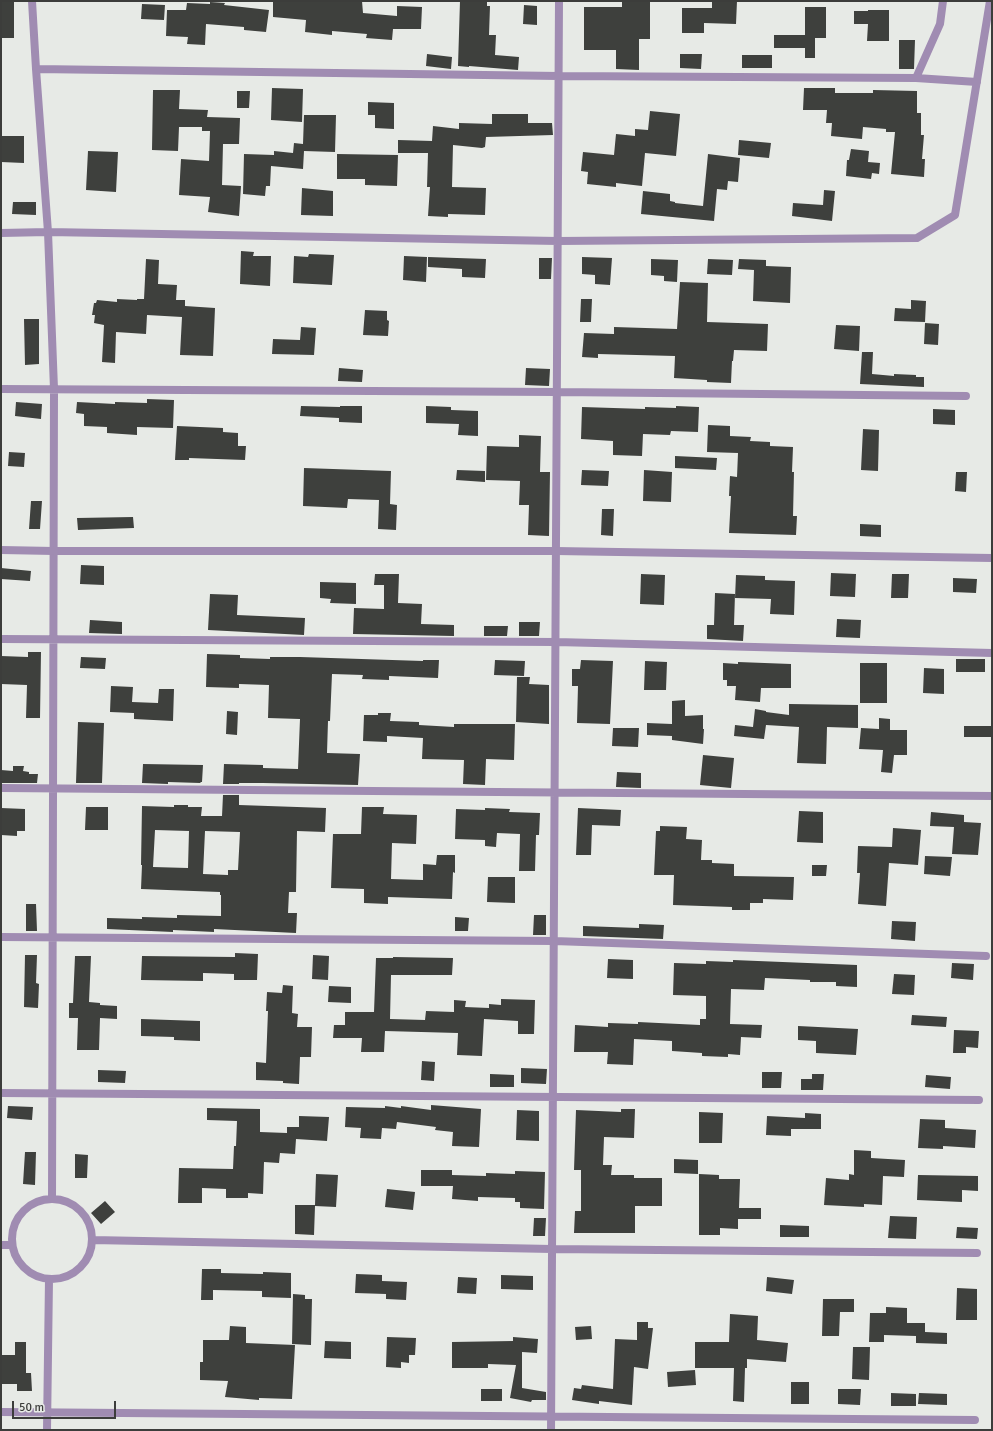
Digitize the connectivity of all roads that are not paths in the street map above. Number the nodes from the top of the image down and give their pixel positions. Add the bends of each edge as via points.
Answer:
1 (32, 1) edge
2 (559, 1) edge
3 (943, 1) edge
4 (990, 1) edge
5 (36, 70) junction
6 (559, 76) junction
7 (916, 78) junction
8 (977, 82) junction
9 (48, 232) junction
10 (1, 233) edge
11 (558, 241) junction
12 (1, 389) edge
13 (54, 389) junction
14 (557, 392) junction
15 (966, 396) dead end
16 (1, 550) edge
17 (556, 551) junction
18 (54, 552) junction
19 (992, 558) edge
20 (1, 639) edge
21 (54, 639) junction
22 (556, 642) junction
23 (992, 653) edge
24 (1, 788) edge
25 (53, 789) junction
26 (555, 793) junction
27 (992, 796) edge
28 (1, 937) edge
29 (53, 937) junction
30 (554, 941) junction
31 (986, 956) dead end
32 (1, 1093) edge
33 (52, 1093) junction
34 (553, 1097) junction
35 (979, 1100) dead end
36 (52, 1199) junction
37 (92, 1240) junction
38 (1, 1245) edge
39 (12, 1245) junction
40 (552, 1249) junction
41 (977, 1253) dead end
42 (49, 1279) junction
43 (1, 1412) edge
44 (47, 1412) junction
45 (551, 1417) junction
46 (975, 1420) dead end
47 (47, 1430) edge
48 (551, 1430) edge

1 - 5 street
2 - 6 street
3 - 7 street via 940,24
4 - 8 street
5 - 6 street
5 - 9 street
6 - 7 street
6 - 11 street
7 - 8 street
8 - 11 street via 955,215 917,238
9 - 10 street
9 - 11 street
9 - 13 street
11 - 14 street
12 - 13 street
13 - 14 street
13 - 18 street
14 - 15 street
14 - 17 street
16 - 18 street
17 - 18 street
17 - 19 street
17 - 22 street
18 - 21 street
20 - 21 street
21 - 22 street
21 - 25 street
22 - 23 street
22 - 26 street
24 - 25 street
25 - 26 street
25 - 29 street
26 - 27 street
26 - 30 street
28 - 29 street
29 - 30 street
29 - 33 street
30 - 31 street
30 - 34 street
32 - 33 street
33 - 34 street
33 - 36 street
34 - 35 street
34 - 40 street
36 - 37 street via 69,1202 80,1211 92,1231
36 - 39 street via 41,1200 22,1213 14,1224
37 - 40 street
37 - 42 street via 91,1251 79,1269 65,1277
38 - 39 street
39 - 42 street via 24,1268 31,1274
40 - 41 street
40 - 45 street
42 - 44 street
43 - 44 street
44 - 45 street
44 - 47 street
45 - 46 street
45 - 48 street

